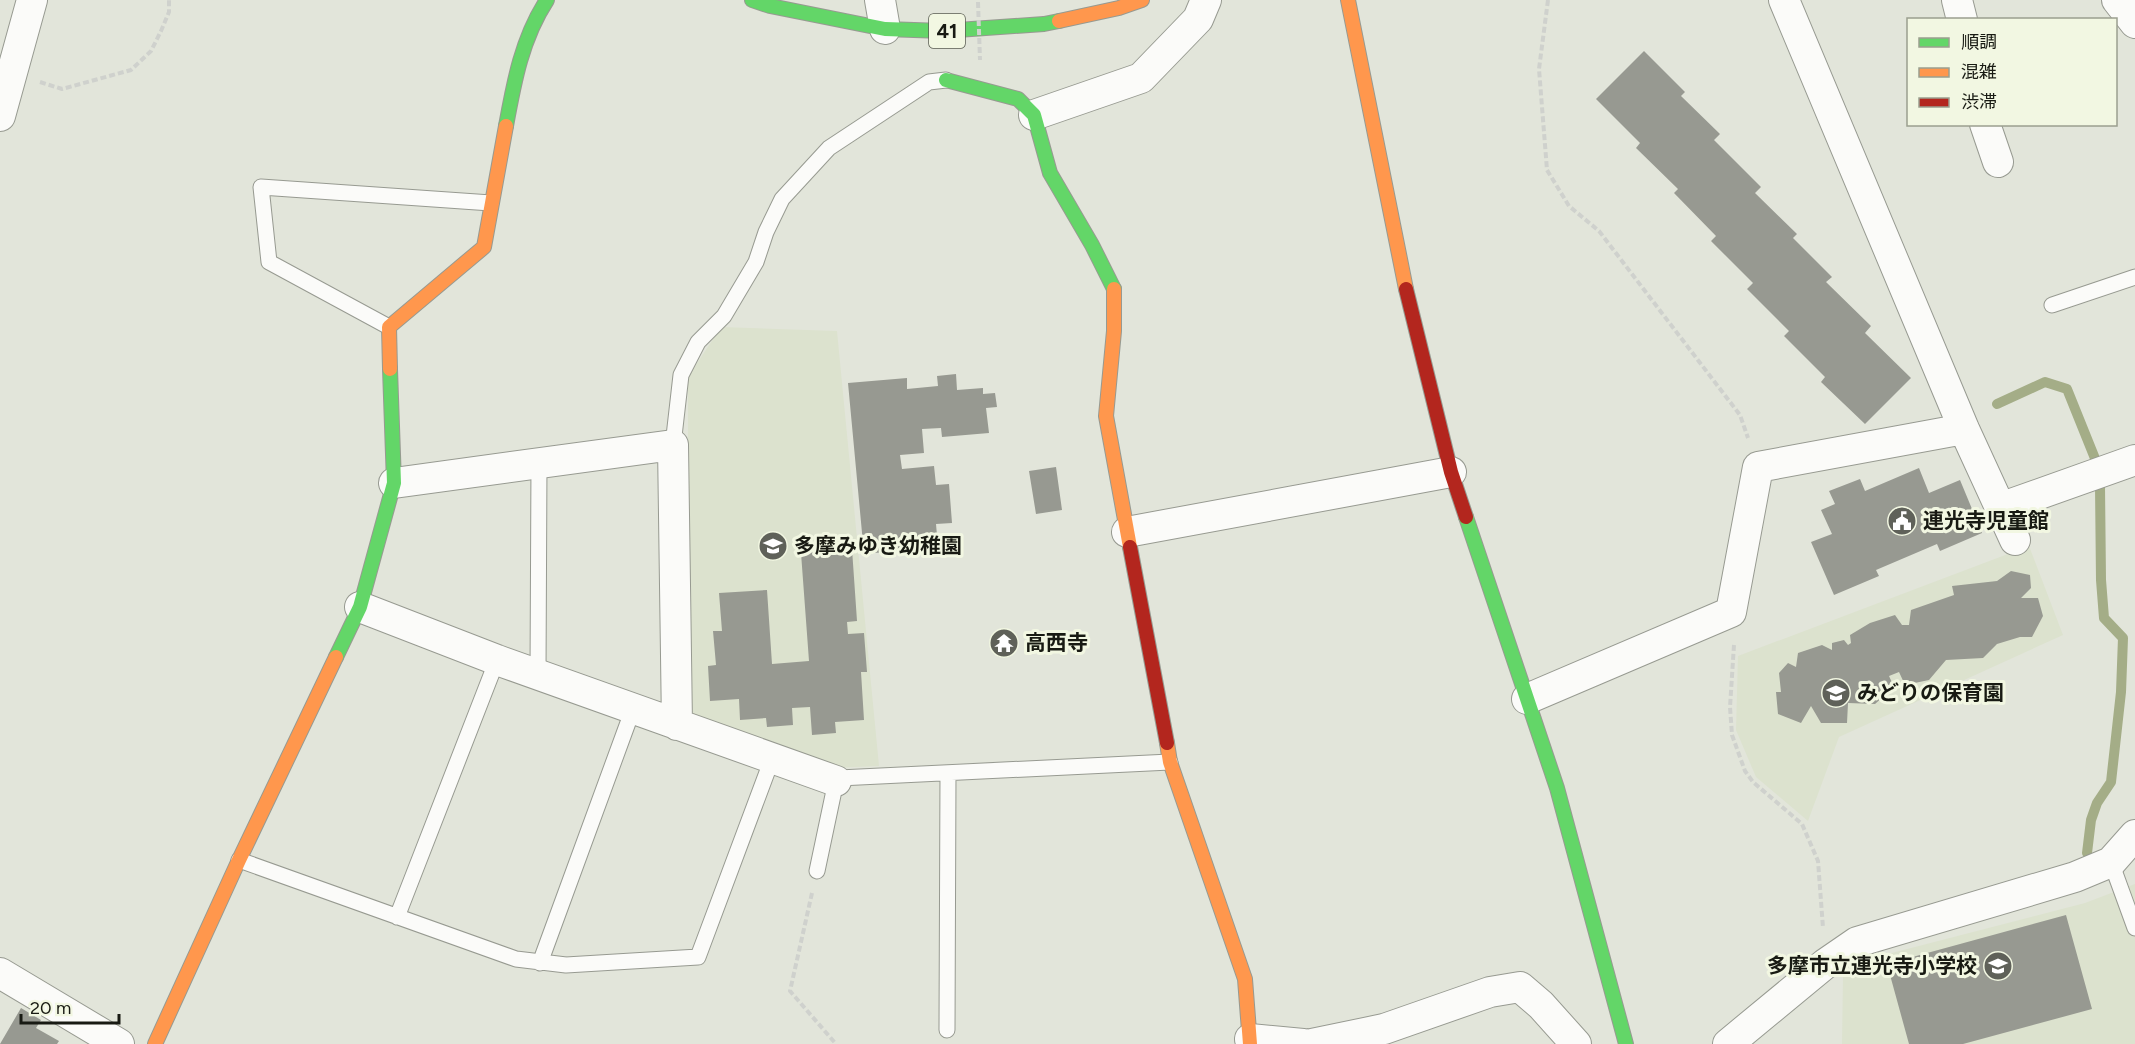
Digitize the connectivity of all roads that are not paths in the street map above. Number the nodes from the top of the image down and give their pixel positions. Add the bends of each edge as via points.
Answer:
1 (32, 0) edge
2 (547, 0) edge
3 (752, 0) edge
4 (880, 0) edge
5 (1142, 0) edge
6 (1206, 0) edge
7 (1348, 0) edge
8 (1784, 0) edge
9 (1957, 0) edge
10 (2117, 0) edge
11 (770, 3) edge
12 (1962, 18) edge
13 (2135, 23) edge
14 (885, 29) junction
15 (946, 80) joint
16 (0, 116) edge
17 (1034, 116) junction
18 (1986, 126) edge
19 (1998, 162) dead end
20 (491, 203) junction
21 (2135, 277) edge
22 (2052, 305) dead end
23 (389, 327) junction
24 (1964, 429) junction
25 (673, 445) junction
26 (2135, 460) edge
27 (539, 462) junction
28 (1451, 472) junction
29 (394, 483) junction
30 (2000, 508) junction
31 (1127, 532) junction
32 (2015, 540) dead end
33 (360, 608) junction
34 (497, 660) junction
35 (538, 674) junction
36 (1527, 699) junction
37 (633, 709) junction
38 (677, 725) junction
39 (772, 759) junction
40 (1170, 762) junction
41 (948, 772) junction
42 (836, 781) junction
43 (2135, 835) edge
44 (239, 861) junction
45 (2111, 862) junction
46 (817, 871) road end
47 (397, 918) junction
48 (2135, 928) edge
49 (540, 963) junction
50 (0, 973) edge
51 (947, 1030) dead end
52 (1250, 1042) edge
53 (118, 1044) edge
54 (155, 1044) edge
55 (1303, 1044) edge
56 (1312, 1044) edge
57 (1576, 1044) edge
58 (1626, 1044) edge
59 (1728, 1044) edge

1 - 16 street
2 - 20 street via 536,17 516,71
3 - 11 street, 41
4 - 14 street
5 - 14 street, 41 via 1044,24 943,31
6 - 17 street via 1198,19 1141,78
7 - 28 street via 1413,321
8 - 24 street
9 - 12 street
10 - 13 street
11 - 14 street, 41
15 - 17 street via 1018,99
15 - 25 lane via 929,82 829,147 782,199 756,262 724,316 698,342 681,375
17 - 31 street via 1050,173 1114,290 1107,416
18 - 19 street
20 - 23 street via 484,248
20 - 23 lane via 261,187 269,262
21 - 22 lane
23 - 29 street
24 - 30 street
24 - 36 street via 1758,467 1731,612
25 - 27 street
25 - 38 street
26 - 30 street
27 - 29 street
27 - 35 lane
28 - 31 street
28 - 36 street
29 - 33 street
30 - 32 street
31 - 40 street
33 - 34 street
33 - 44 street
34 - 35 street
34 - 47 lane
35 - 37 street
36 - 58 street via 1557,788
37 - 38 street
37 - 49 lane
38 - 39 street
39 - 42 street
39 - 49 lane via 698,957
40 - 41 lane
40 - 52 street via 1245,979
41 - 42 lane
41 - 51 lane
42 - 46 lane
43 - 45 street
44 - 47 lane
44 - 54 street
45 - 48 lane
45 - 59 street via 2071,878 1857,942
47 - 49 lane via 516,959
50 - 53 street
52 - 55 street
56 - 57 street via 1384,1029 1490,992 1520,987

